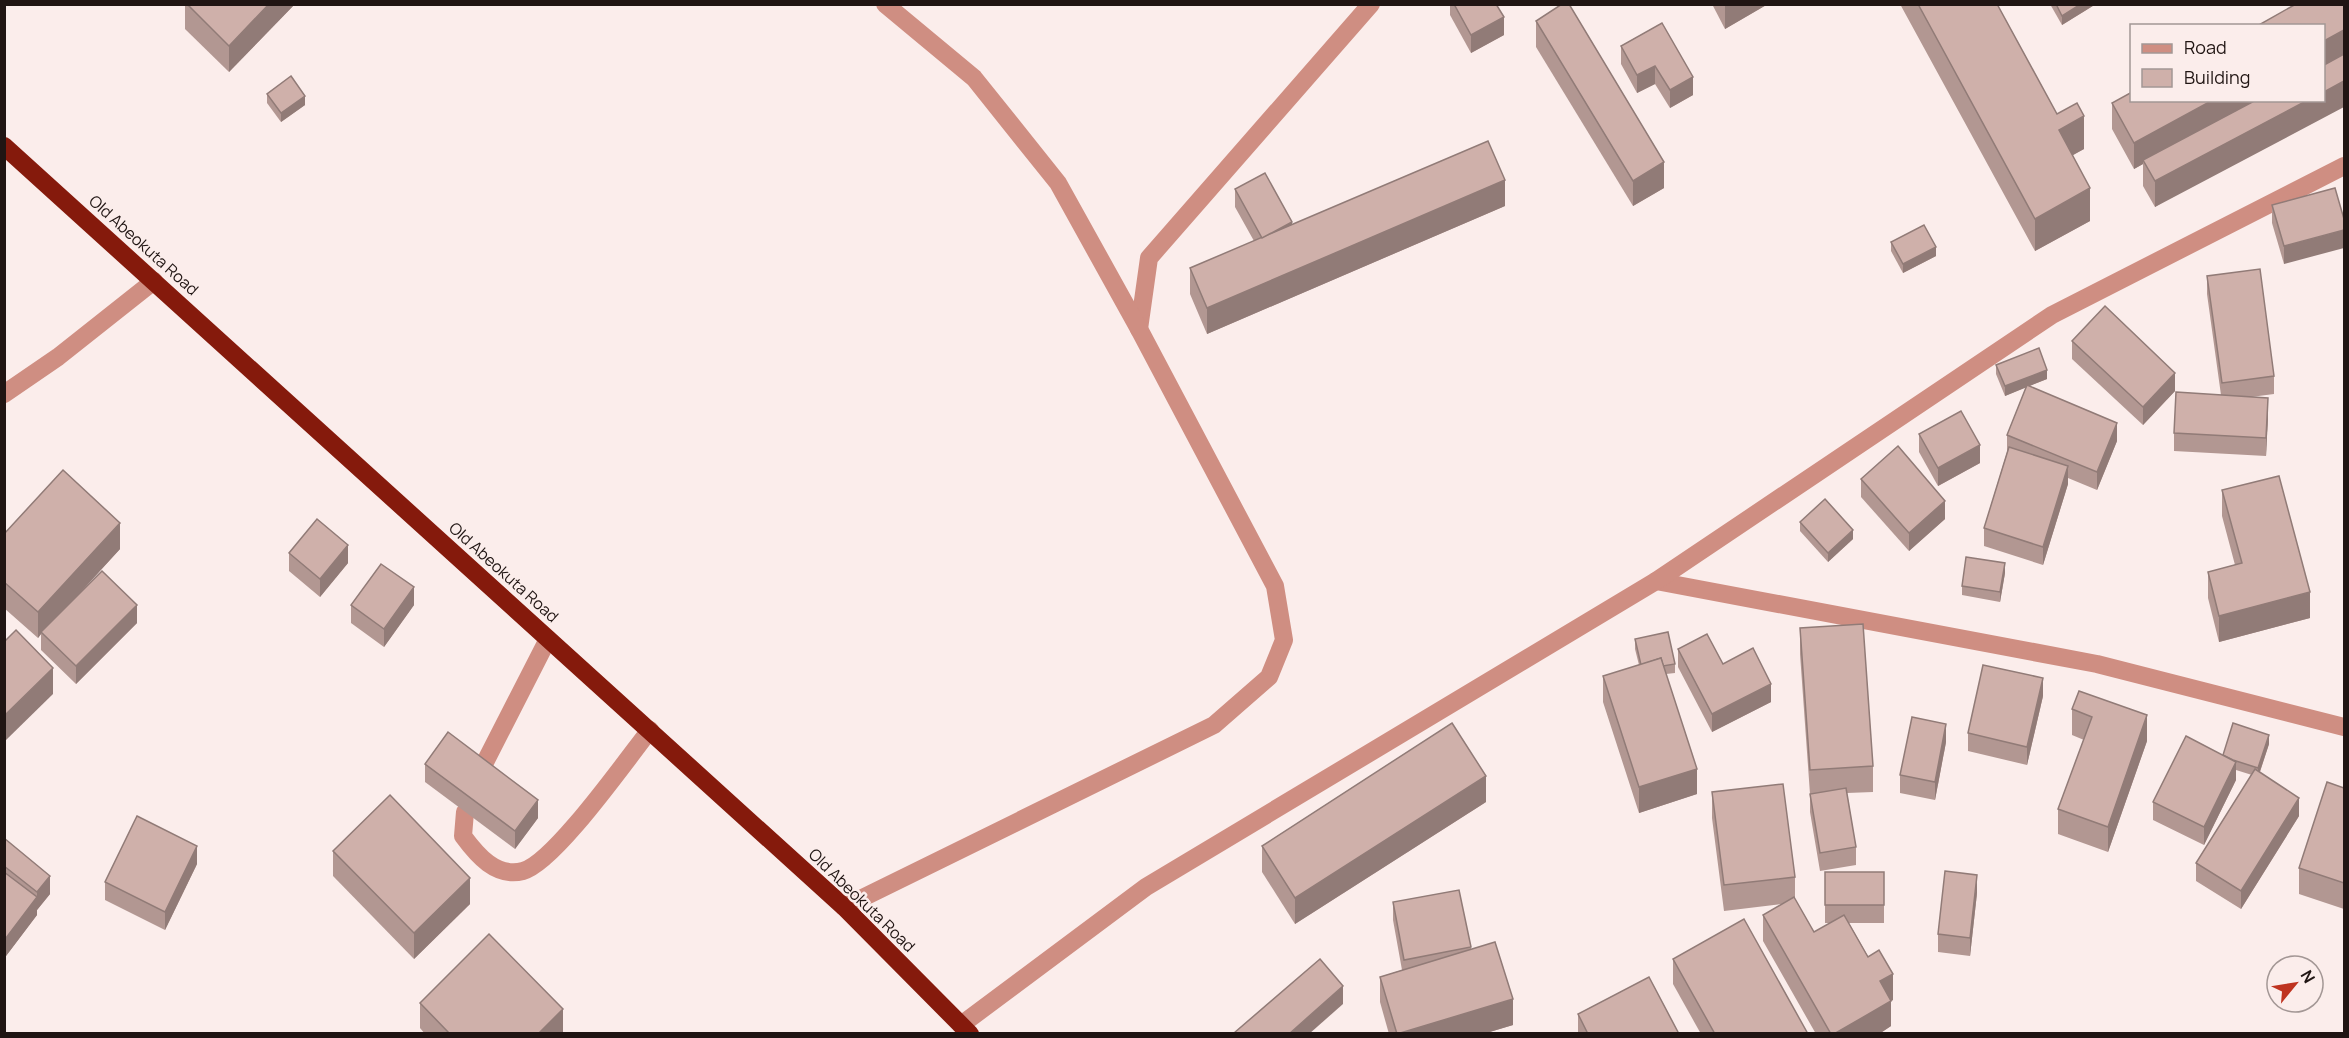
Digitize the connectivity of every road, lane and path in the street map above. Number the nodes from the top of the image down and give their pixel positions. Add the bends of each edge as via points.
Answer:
1 (885, 4) edge
2 (1371, 4) edge
3 (4, 146) edge
4 (2344, 166) edge
5 (154, 281) junction
6 (1139, 329) junction
7 (4, 394) edge
8 (1656, 581) junction
9 (548, 639) junction
10 (2344, 727) edge
11 (650, 730) junction
12 (479, 774) edge
13 (465, 812) edge
14 (844, 908) junction
15 (966, 1029) edge

1 - 6 street via 974,78 1058,183
2 - 6 street via 1149,258
3 - 5 highway, Old Abeokuta Road
4 - 8 street via 2052,315
5 - 7 street
5 - 9 highway, Old Abeokuta Road
6 - 14 street via 1275,586 1284,640 1269,677 1214,725
8 - 10 street via 2097,664
8 - 15 street via 1146,887
9 - 11 highway, Old Abeokuta Road
9 - 12 street
11 - 13 street via 548,856 523,871 499,870 479,857 463,836
11 - 14 highway, Old Abeokuta Road
14 - 15 highway, Old Abeokuta Road

